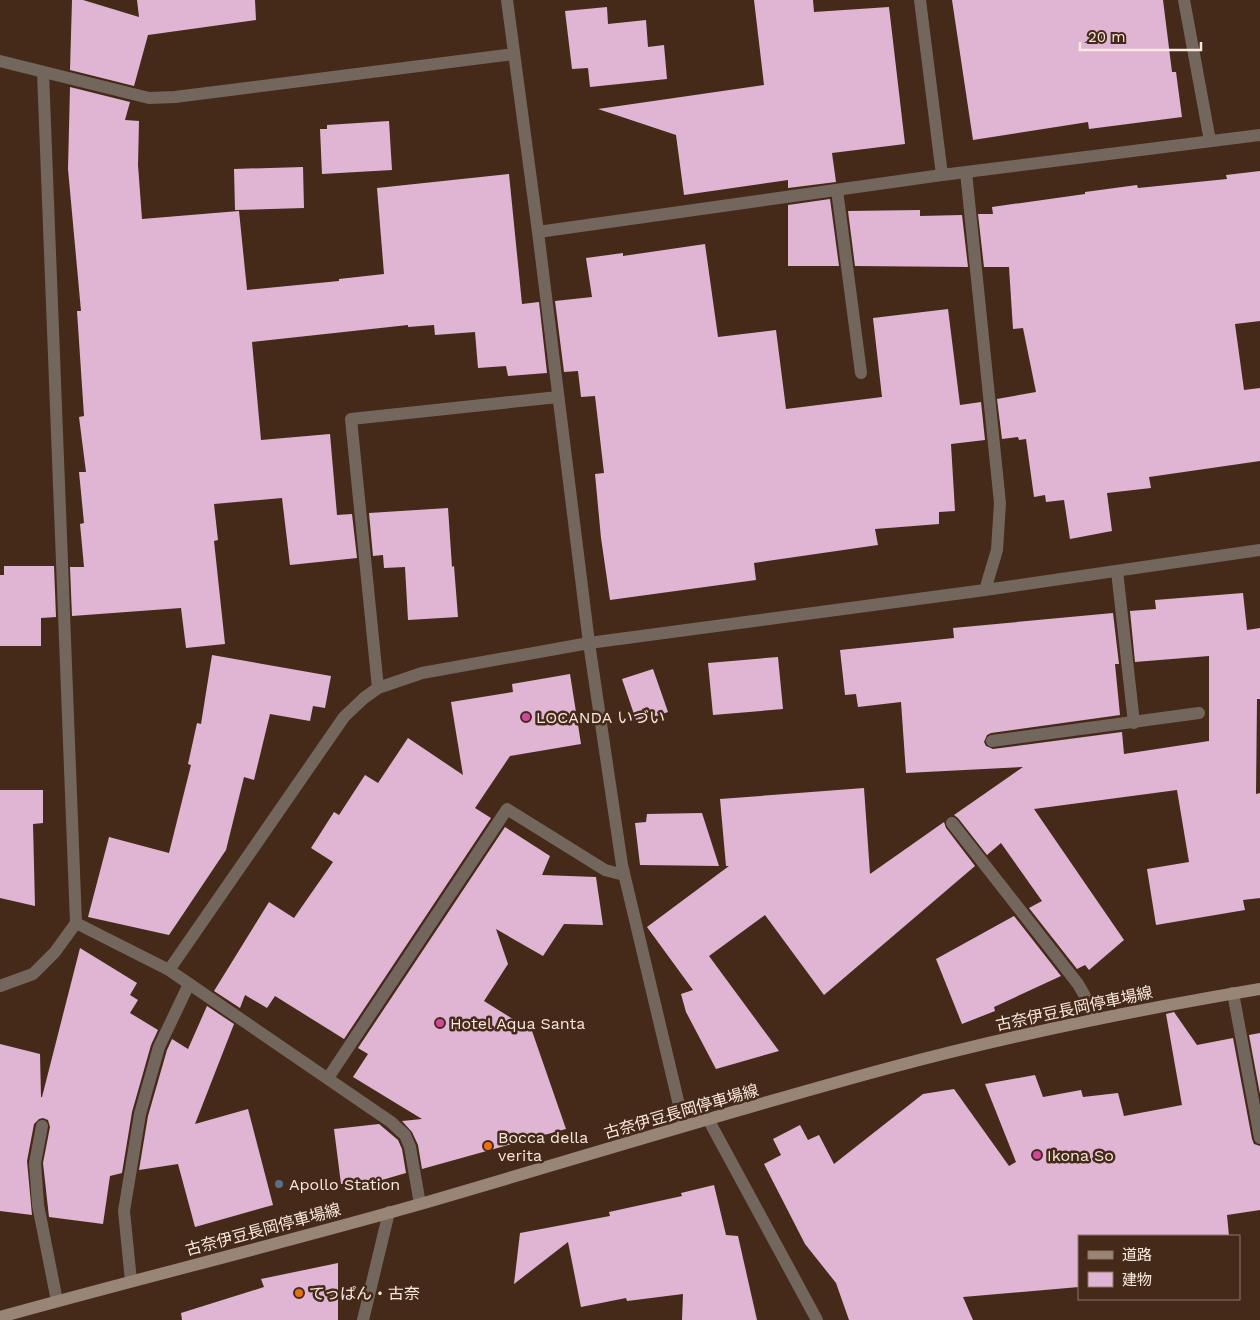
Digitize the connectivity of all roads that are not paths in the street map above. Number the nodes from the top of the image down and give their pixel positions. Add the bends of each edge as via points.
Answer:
1 (507, 0) edge
2 (920, 0) edge
3 (1184, 0) edge
4 (514, 54) junction
5 (0, 61) edge
6 (43, 72) junction
7 (1260, 135) edge
8 (1210, 141) junction
9 (966, 172) junction
10 (942, 175) junction
11 (837, 190) junction
12 (538, 232) junction
13 (861, 374) dead end
14 (558, 397) junction
15 (1260, 550) edge
16 (1117, 571) junction
17 (985, 590) junction
18 (589, 643) junction
19 (378, 688) junction
20 (1199, 713) dead end
21 (1134, 722) junction
22 (992, 741) dead end
23 (952, 823) dead end
24 (624, 875) junction
25 (76, 923) junction
26 (169, 970) junction
27 (189, 984) junction
28 (0, 986) edge
29 (1260, 989) edge
30 (1233, 993) junction
31 (1094, 1020) junction
32 (328, 1078) junction
33 (708, 1119) junction
34 (42, 1126) dead end
35 (684, 1126) junction
36 (1260, 1138) edge
37 (420, 1204) junction
38 (389, 1212) junction
39 (131, 1282) junction
40 (57, 1301) junction
41 (0, 1317) edge
42 (364, 1320) edge
43 (816, 1320) edge

1 - 4 street
2 - 10 street
3 - 8 street
4 - 6 street via 149,98
4 - 12 street
5 - 6 street
6 - 25 street
7 - 8 street
8 - 9 street
9 - 10 street
9 - 17 street via 1000,503 997,550
10 - 11 street
11 - 12 street
11 - 13 street
12 - 14 street
14 - 18 street
14 - 19 street via 351,419
15 - 16 street
16 - 17 street
16 - 21 street
17 - 18 street
18 - 19 street via 422,673
18 - 24 street
19 - 26 street via 344,717
20 - 21 street
21 - 22 street
23 - 31 street via 1078,984
24 - 32 street via 605,870 507,809
24 - 35 street
25 - 26 street
25 - 28 street via 55,952 33,974
26 - 27 street
27 - 32 street
27 - 39 street via 159,1047 140,1114 124,1211
29 - 30 main road, 古奈伊豆長岡停車場線
30 - 31 main road, 古奈伊豆長岡停車場線
30 - 36 street
31 - 33 main road, 古奈伊豆長岡停車場線 via 890,1068
32 - 37 street via 405,1135
33 - 35 main road, 古奈伊豆長岡停車場線
33 - 43 street
34 - 40 street via 35,1163 38,1205
35 - 37 main road, 古奈伊豆長岡停車場線
37 - 38 main road, 古奈伊豆長岡停車場線
38 - 39 main road, 古奈伊豆長岡停車場線
38 - 42 street
39 - 40 main road, 古奈伊豆長岡停車場線
40 - 41 main road, 古奈伊豆長岡停車場線

